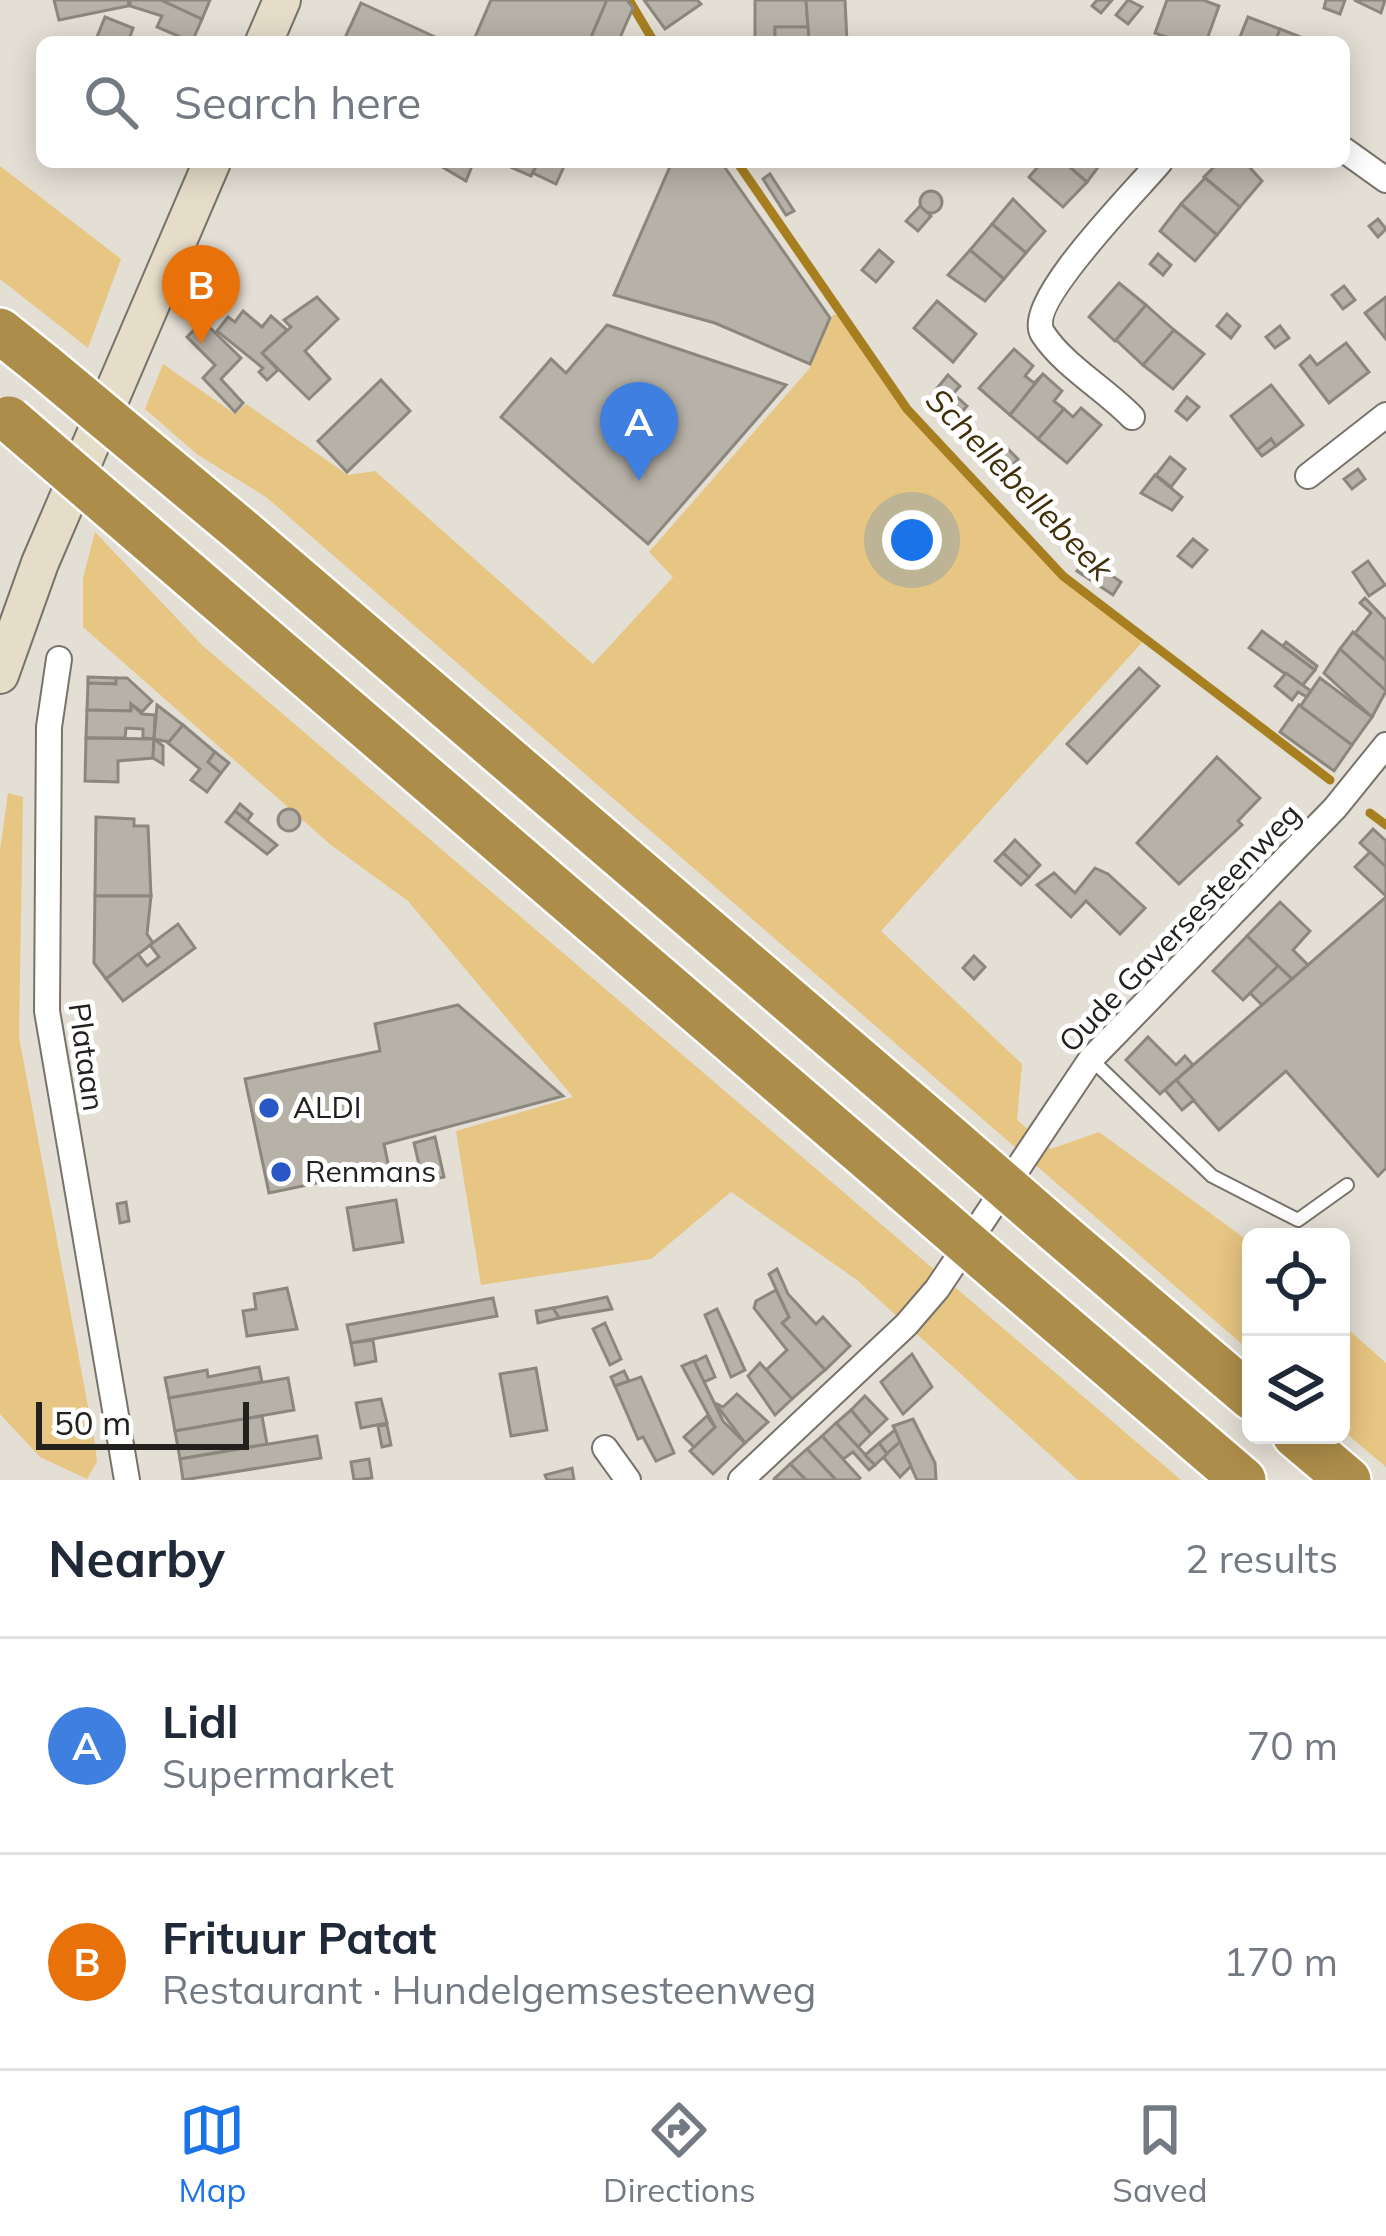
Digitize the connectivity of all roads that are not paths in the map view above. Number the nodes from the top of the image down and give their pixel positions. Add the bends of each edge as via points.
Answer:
1 (282, 0) edge
2 (267, 36) edge
3 (1350, 154) edge
4 (209, 168) edge
5 (1155, 168) edge
6 (1386, 180) edge
7 (0, 331) edge
8 (5, 415) edge
9 (1386, 415) edge
10 (1132, 418) dead end
11 (1308, 476) dead end
12 (59, 659) dead end
13 (0, 675) edge
14 (1386, 745) edge
15 (1091, 1059) junction
16 (1347, 1185) dead end
17 (1242, 1389) edge
18 (1306, 1444) edge
19 (605, 1448) dead end
20 (121, 1473) edge
21 (744, 1479) edge
22 (628, 1480) edge
23 (1243, 1480) edge
24 (1348, 1480) edge

1 - 2 main road
3 - 6 street
4 - 13 main road
5 - 10 street via 1058,281 1038,317 1040,331
7 - 17 highway, bridge
8 - 23 highway, bridge
9 - 11 street
12 - 20 street, Plataan via 50,727 47,1012
14 - 15 street, Oude Gaversesteenweg
15 - 16 lane via 1212,1176 1298,1220
15 - 21 street, Oude Gaversesteenweg via 937,1289
18 - 24 highway
19 - 22 street

